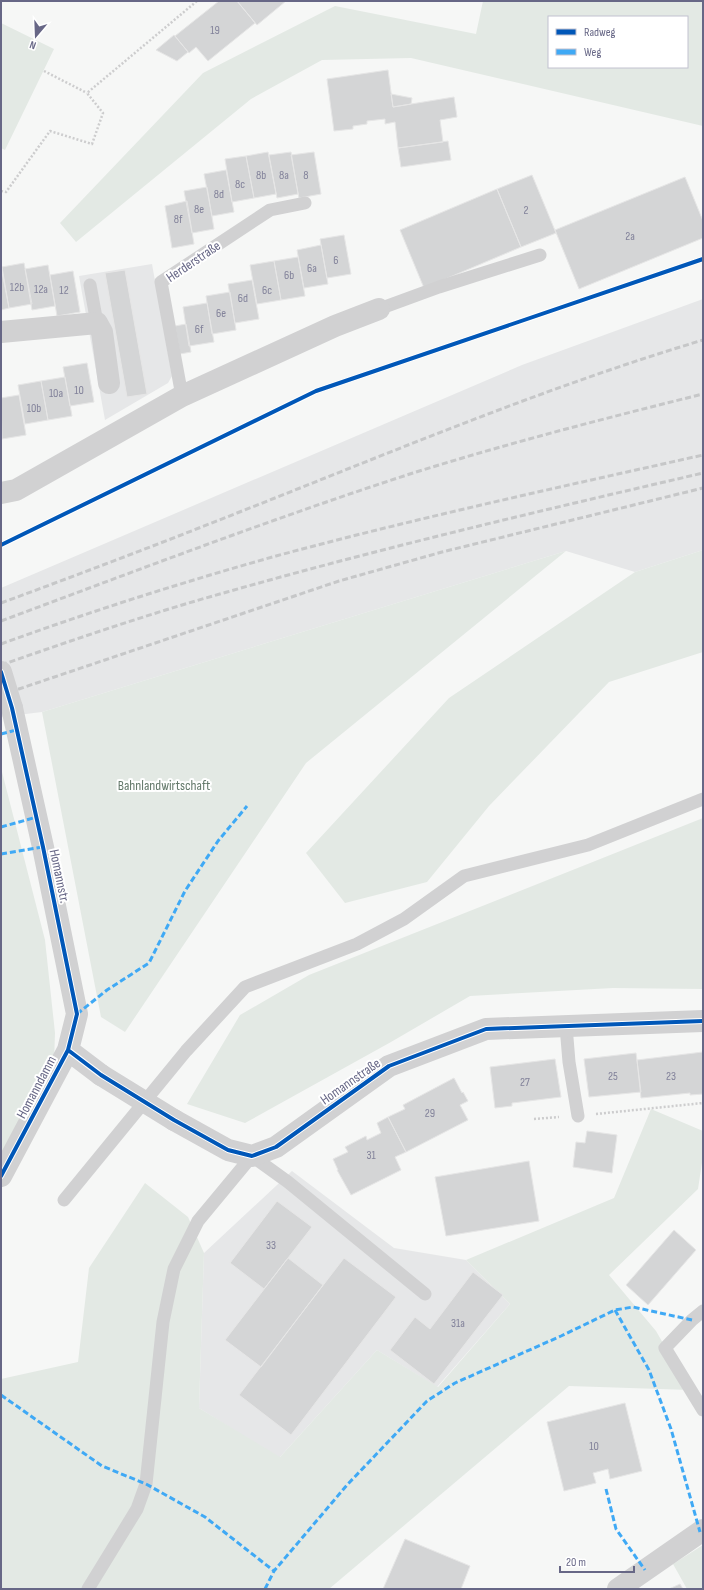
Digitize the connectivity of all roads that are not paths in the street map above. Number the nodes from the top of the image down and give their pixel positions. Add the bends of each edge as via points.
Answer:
1 (305, 203) dead end
2 (540, 255) dead end
3 (90, 285) dead end
4 (379, 309) joint
5 (97, 323) junction
6 (1, 332) edge
7 (109, 383) dead end
8 (182, 396) junction
9 (1, 493) edge
10 (1, 672) edge
11 (703, 799) edge
12 (703, 1021) edge
13 (566, 1026) junction
14 (68, 1050) junction
15 (578, 1116) road end
16 (252, 1156) junction
17 (1, 1176) edge
18 (64, 1200) dead end
19 (425, 1294) dead end
20 (703, 1310) edge
21 (703, 1410) edge
22 (703, 1530) edge
23 (88, 1589) edge
24 (618, 1589) edge

1 - 8 lane, Herderstraße via 270,210 161,282
2 - 4 lane
3 - 5 lane
4 - 8 street via 335,326
5 - 6 street
5 - 7 street via 102,332
8 - 9 street via 16,490
10 - 14 street, Homannstr., bridge via 12,708 37,817 77,1014
11 - 18 lane via 588,845 464,876 404,919 357,944 245,987 186,1051
12 - 13 street, Homannstraße
13 - 15 lane
13 - 16 street, Homannstraße via 486,1029 389,1066 276,1147
14 - 16 street, bridge via 174,1120 228,1150
14 - 17 street, Homanndamm
16 - 19 lane via 288,1182
16 - 23 lane via 198,1221 174,1269 163,1322 146,1484 137,1509
20 - 21 lane via 665,1348
22 - 24 street

